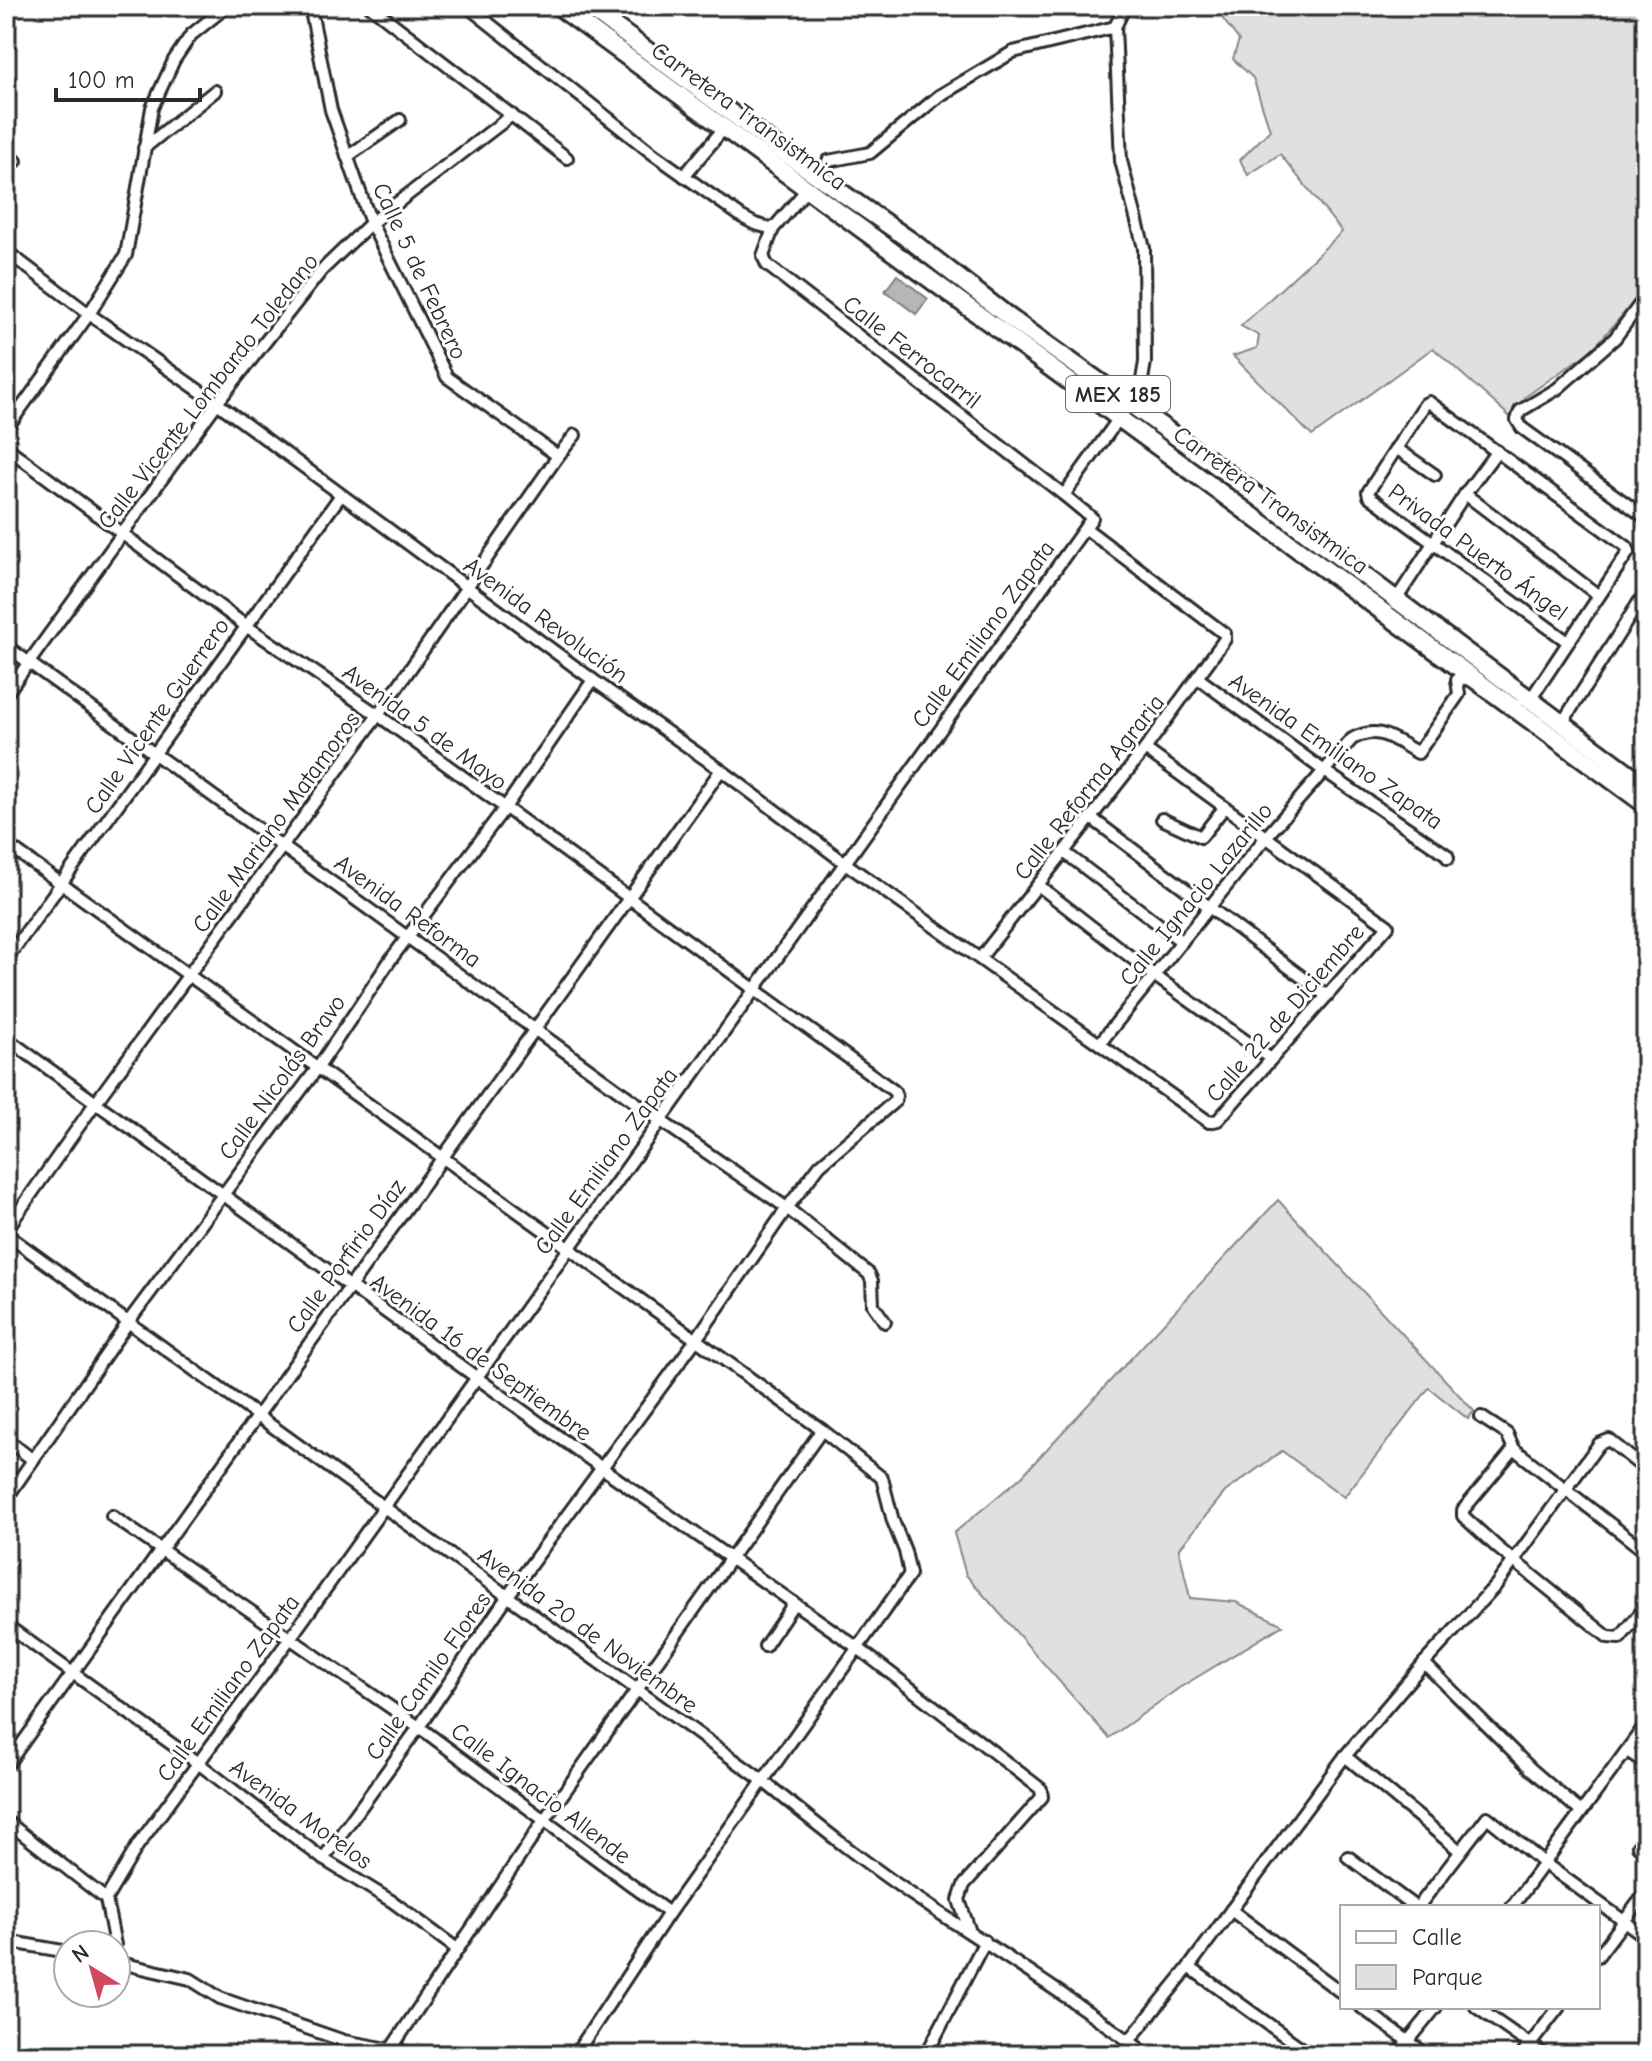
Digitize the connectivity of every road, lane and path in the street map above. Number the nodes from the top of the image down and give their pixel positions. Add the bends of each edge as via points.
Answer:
1 (227, 6) edge
2 (310, 6) edge
3 (370, 6) edge
4 (467, 6) edge
5 (558, 6) edge
6 (587, 6) edge
7 (1125, 6) edge
8 (1115, 27) junction
9 (215, 91) dead end
10 (512, 115) junction
11 (400, 120) dead end
12 (725, 127) junction
13 (144, 148) junction
14 (347, 157) junction
15 (567, 158) dead end
16 (828, 161) dead end
17 (684, 176) junction
18 (802, 195) dead end
19 (371, 223) junction
20 (773, 229) junction
21 (6, 251) edge
22 (1646, 296) edge
23 (89, 314) junction
24 (1050, 366) junction
25 (217, 403) junction
26 (1131, 403) junction
27 (1120, 419) junction
28 (6, 429) edge
29 (575, 435) dead end
30 (6, 447) edge
31 (1396, 448) junction
32 (1497, 451) junction
33 (558, 456) junction
34 (1213, 463) junction
35 (1435, 475) dead end
36 (1465, 494) junction
37 (341, 495) junction
38 (1064, 495) junction
39 (1646, 518) edge
40 (1085, 528) junction
41 (121, 535) junction
42 (1433, 542) junction
43 (467, 588) junction
44 (1646, 591) edge
45 (1599, 596) junction
46 (1391, 608) junction
47 (246, 626) junction
48 (1568, 642) junction
49 (6, 646) edge
50 (28, 663) junction
51 (1198, 678) junction
52 (593, 680) junction
53 (1475, 681) junction
54 (6, 694) edge
55 (1532, 697) junction
56 (378, 715) junction
57 (1560, 725) junction
58 (1145, 749) junction
59 (154, 754) junction
60 (721, 770) junction
61 (1323, 770) junction
62 (1646, 786) edge
63 (1646, 805) edge
64 (1224, 808) junction
65 (504, 809) junction
66 (1090, 817) junction
67 (1162, 819) dead end
68 (1266, 837) junction
69 (6, 844) edge
70 (283, 845) junction
71 (1064, 852) junction
72 (1448, 858) dead end
73 (845, 863) junction
74 (62, 884) junction
75 (1038, 885) junction
76 (628, 897) junction
77 (1210, 906) junction
78 (408, 935) junction
79 (1182, 942) junction
80 (981, 957) junction
81 (6, 960) edge
82 (190, 975) junction
83 (1155, 976) junction
84 (752, 990) junction
85 (1327, 996) junction
86 (535, 1029) junction
87 (6, 1038) edge
88 (1100, 1043) junction
89 (1271, 1059) junction
90 (319, 1066) junction
91 (96, 1102) junction
92 (661, 1121) junction
93 (1209, 1122) joint
94 (441, 1156) junction
95 (820, 1165) joint
96 (222, 1195) junction
97 (787, 1208) junction
98 (6, 1232) edge
99 (568, 1250) junction
100 (350, 1286) junction
101 (129, 1321) junction
102 (885, 1322) dead end
103 (695, 1341) junction
104 (475, 1376) junction
105 (257, 1414) junction
106 (1481, 1417) dead end
107 (822, 1430) junction
108 (6, 1439) edge
109 (1514, 1449) junction
110 (33, 1460) junction
111 (602, 1468) junction
112 (1646, 1470) edge
113 (1566, 1489) junction
114 (6, 1499) edge
115 (384, 1506) junction
116 (112, 1516) dead end
117 (162, 1548) junction
118 (1646, 1552) edge
119 (730, 1560) junction
120 (1514, 1561) junction
121 (507, 1597) junction
122 (794, 1603) junction
123 (1646, 1606) edge
124 (6, 1625) edge
125 (291, 1637) junction
126 (765, 1646) dead end
127 (858, 1648) junction
128 (1424, 1663) junction
129 (72, 1672) junction
130 (639, 1691) junction
131 (1646, 1724) edge
132 (419, 1727) junction
133 (1628, 1751) junction
134 (1345, 1756) junction
135 (198, 1763) junction
136 (1646, 1764) edge
137 (6, 1766) edge
138 (762, 1780) junction
139 (1581, 1812) junction
140 (545, 1819) junction
141 (6, 1821) edge
142 (1460, 1851) junction
143 (1348, 1857) dead end
144 (323, 1859) junction
145 (1544, 1863) junction
146 (1646, 1892) edge
147 (106, 1899) junction
148 (1414, 1905) edge
149 (1419, 1905) edge
150 (1513, 1905) edge
151 (1231, 1910) junction
152 (669, 1913) junction
153 (1625, 1921) junction
154 (112, 1929) edge
155 (970, 1932) junction
156 (1646, 1937) edge
157 (6, 1941) edge
158 (985, 1941) junction
159 (52, 1949) edge
160 (457, 1949) junction
161 (1600, 1953) edge
162 (132, 1965) edge
163 (1189, 1967) junction
164 (1340, 1992) edge
165 (1364, 2009) edge
166 (1434, 2009) edge
167 (1479, 2009) edge
168 (1557, 2009) edge
169 (1129, 2041) junction
170 (1408, 2042) junction
171 (1530, 2044) junction
172 (391, 2049) junction
173 (422, 2055) edge
174 (575, 2055) edge
175 (926, 2055) edge
176 (1148, 2055) edge
177 (1311, 2055) edge
178 (1397, 2055) edge
179 (1427, 2055) edge
180 (1522, 2055) edge
181 (1545, 2055) edge

1 - 13 street via 191,35 174,60 152,108
2 - 14 street, Calle 5 de Febrero via 331,110
3 - 10 street
4 - 17 street
5 - 12 main road, Carretera Transistmica / MEX 185
6 - 26 main road, Carretera Transistmica / MEX 185
7 - 8 street
8 - 16 street via 1013,52 939,96 878,149
8 - 26 street via 1121,161 1144,248 1145,362
9 - 13 street
10 - 15 street
10 - 19 street, Calle Vicente Lombardo Toledano
11 - 14 street
12 - 17 street
12 - 24 main road, Carretera Transistmica / MEX 185
13 - 23 street via 126,255
14 - 19 street, Calle 5 de Febrero
17 - 20 street via 755,224
18 - 20 street
19 - 25 street, Calle Vicente Lombardo Toledano via 322,270
19 - 33 street, Calle 5 de Febrero via 447,377
20 - 38 street, Calle Ferrocarril via 763,256 767,265
21 - 23 street, Avenida Revolución
22 - 39 street via 1615,338 1557,389 1520,411 1517,420
23 - 25 street, Avenida Revolución
23 - 28 street
24 - 26 main road via 1066,371 1113,405
24 - 27 main road, Carretera Transistmica / MEX 185
25 - 37 street, Avenida Revolución
25 - 41 street, Calle Vicente Lombardo Toledano
26 - 27 street
26 - 34 main road, Carretera Transistmica / MEX 185
27 - 34 main road via 1139,420 1202,462
27 - 38 street
27 - 46 main road, Carretera Transistmica / MEX 185
29 - 33 street, Calle Mariano Matamoros
30 - 41 street, Avenida 5 de Mayo
31 - 32 street via 1429,402
31 - 35 street
31 - 42 street, Privada Puerto Ángel via 1369,496
32 - 36 street
32 - 45 street via 1627,547
33 - 43 street, Calle Mariano Matamoros
34 - 46 main road, Carretera Transistmica / MEX 185
36 - 42 street
36 - 45 street
37 - 43 street, Avenida Revolución
37 - 47 street, Calle Vicente Guerrero
38 - 40 street, Calle Emiliano Zapata via 1092,516
40 - 51 street, Calle Reforma Agraria via 1225,634
40 - 73 street, Calle Emiliano Zapata
41 - 47 street, Avenida 5 de Mayo
41 - 50 street, Calle Vicente Lombardo Toledano
42 - 46 street
42 - 48 street, Privada Puerto Ángel
43 - 52 street, Avenida Revolución
43 - 56 street, Calle Mariano Matamoros
44 - 57 street
45 - 48 street
46 - 53 main road, Carretera Transistmica / MEX 185
46 - 55 main road, Carretera Transistmica / MEX 185
47 - 56 street, Avenida 5 de Mayo
47 - 59 street, Calle Vicente Guerrero
48 - 55 street
49 - 50 street, Avenida Reforma
50 - 54 street, Calle Vicente Lombardo Toledano
50 - 59 street, Avenida Reforma
51 - 58 street, Calle Reforma Agraria
51 - 61 street, Avenida Emiliano Zapata
52 - 60 street, Avenida Revolución
52 - 65 street, Calle Nicolás Bravo
53 - 57 main road, Carretera Transistmica via 1497,687 1534,716
53 - 61 street, Calle Ignacio Lazarillo via 1457,680 1459,694 1418,753 1381,732 1365,732
55 - 57 main road, Carretera Transistmica / MEX 185
56 - 65 street, Avenida 5 de Mayo
56 - 70 street, Calle Mariano Matamoros
57 - 62 main road, Carretera Transistmica / MEX 185
57 - 63 main road, Carretera Transistmica / MEX 185
58 - 64 street
58 - 66 street, Calle Reforma Agraria
59 - 70 street, Avenida Reforma
59 - 74 street, Calle Vicente Guerrero
60 - 73 street, Avenida Revolución
60 - 76 street, Calle Porfirio Díaz
61 - 68 street, Calle Ignacio Lazarillo
61 - 72 street, Avenida Emiliano Zapata
64 - 67 street via 1201,837
64 - 68 street
65 - 76 street, Avenida 5 de Mayo
65 - 78 street, Calle Nicolás Bravo
66 - 71 street, Calle Reforma Agraria
66 - 77 street
68 - 77 street, Calle Ignacio Lazarillo
68 - 85 street, Calle 22 de Diciembre via 1388,926
69 - 74 street
70 - 78 street, Avenida Reforma
70 - 82 street, Calle Mariano Matamoros
71 - 75 street, Calle Reforma Agraria
71 - 79 street
73 - 80 street, Avenida Revolución
73 - 84 street, Calle Emiliano Zapata
74 - 81 street, Calle Vicente Guerrero
74 - 82 street
75 - 80 street, Calle Reforma Agraria
75 - 83 street
76 - 84 street, Avenida 5 de Mayo
76 - 86 street, Calle Porfirio Díaz
77 - 79 street, Calle Ignacio Lazarillo
77 - 85 street
78 - 86 street, Avenida Reforma
78 - 90 street, Calle Nicolás Bravo
79 - 83 street, Calle Ignacio Lazarillo
80 - 88 street, Avenida Revolución
82 - 90 street
82 - 91 street, Calle Mariano Matamoros
83 - 88 street, Calle Ignacio Lazarillo
83 - 89 street
84 - 92 street, Calle Emiliano Zapata
84 - 95 street, Avenida 5 de Mayo via 896,1096
85 - 89 street, Calle 22 de Diciembre
86 - 92 street, Avenida Reforma
86 - 94 street, Calle Porfirio Díaz
87 - 91 street, Avenida 16 de Septiembre
88 - 93 street, Avenida Revolución
89 - 93 street, Calle 22 de Diciembre via 1218,1120
90 - 94 street
90 - 96 street, Calle Nicolás Bravo
91 - 96 street, Avenida 16 de Septiembre
91 - 98 street, Calle Mariano Matamoros
92 - 97 street, Avenida Reforma
92 - 99 street, Calle Emiliano Zapata
94 - 99 street
94 - 100 street, Calle Porfirio Díaz
95 - 97 street, Calle Camilo Flores
96 - 100 street, Avenida 16 de Septiembre
96 - 101 street, Calle Nicolás Bravo
97 - 102 street, Avenida Reforma via 869,1274 873,1305
97 - 103 street, Calle Camilo Flores
98 - 101 street, Avenida 20 de Noviembre
99 - 103 street
99 - 104 street, Calle Emiliano Zapata
100 - 104 street, Avenida 16 de Septiembre
100 - 105 street, Calle Porfirio Díaz
101 - 105 street, Avenida 20 de Noviembre
101 - 110 street, Calle Nicolás Bravo
103 - 107 street
103 - 111 street, Calle Camilo Flores
104 - 111 street, Avenida 16 de Septiembre
104 - 115 street, Calle Emiliano Zapata
105 - 115 street, Avenida 20 de Noviembre
105 - 117 street, Calle Porfirio Díaz
106 - 109 street via 1507,1434
107 - 119 street
107 - 127 street via 882,1478 910,1574
108 - 110 street
109 - 113 street
109 - 120 street via 1463,1516
110 - 114 street, Calle Nicolás Bravo
111 - 119 street, Avenida 16 de Septiembre
111 - 121 street, Calle Camilo Flores
112 - 113 street via 1609,1440 1599,1444
113 - 118 street
113 - 120 street
115 - 121 street, Avenida 20 de Noviembre
115 - 125 street, Calle Emiliano Zapata
116 - 117 street, Calle Ignacio Allende
117 - 125 street, Calle Ignacio Allende
117 - 129 street, Calle Porfirio Díaz
119 - 122 street, Avenida 16 de Septiembre
119 - 130 street
120 - 123 street via 1608,1637 1620,1638
120 - 128 street
121 - 130 street, Avenida 20 de Noviembre
121 - 132 street, Calle Camilo Flores
122 - 126 street
122 - 127 street, Avenida 16 de Septiembre
124 - 129 street, Avenida Morelos
125 - 132 street, Calle Ignacio Allende
125 - 135 street, Calle Emiliano Zapata
127 - 138 street
127 - 155 street, Avenida 16 de Septiembre via 1041,1789 1042,1797 964,1885 959,1900
128 - 134 street
128 - 139 street
129 - 135 street, Avenida Morelos
129 - 137 street, Calle Porfirio Díaz
130 - 138 street, Avenida 20 de Noviembre
130 - 140 street
131 - 133 street
132 - 140 street, Calle Ignacio Allende
132 - 144 street, Calle Camilo Flores
133 - 136 street
133 - 139 street
134 - 142 street
134 - 151 street
135 - 144 street, Avenida Morelos
135 - 147 street, Calle Emiliano Zapata
138 - 152 street
138 - 155 street, Avenida 20 de Noviembre via 850,1850
139 - 145 street
140 - 152 street, Calle Ignacio Allende
140 - 160 street
141 - 147 street
142 - 145 street via 1487,1817
142 - 149 street
143 - 148 street
144 - 160 street, Avenida Morelos
145 - 150 street
145 - 153 street
146 - 153 street
147 - 154 street
151 - 163 street
151 - 164 street
152 - 174 street
153 - 156 street
153 - 161 street
155 - 158 street, Avenida 20 de Noviembre
157 - 159 street
158 - 169 street, Avenida 20 de Noviembre
158 - 175 street
160 - 172 street
162 - 172 street via 190,1979 220,1998 333,2038
163 - 169 street
163 - 177 street
165 - 170 street
166 - 170 street
167 - 171 street
168 - 171 street
169 - 176 street, Avenida 20 de Noviembre
170 - 178 street
170 - 179 street
171 - 180 street
171 - 181 street
172 - 173 street

